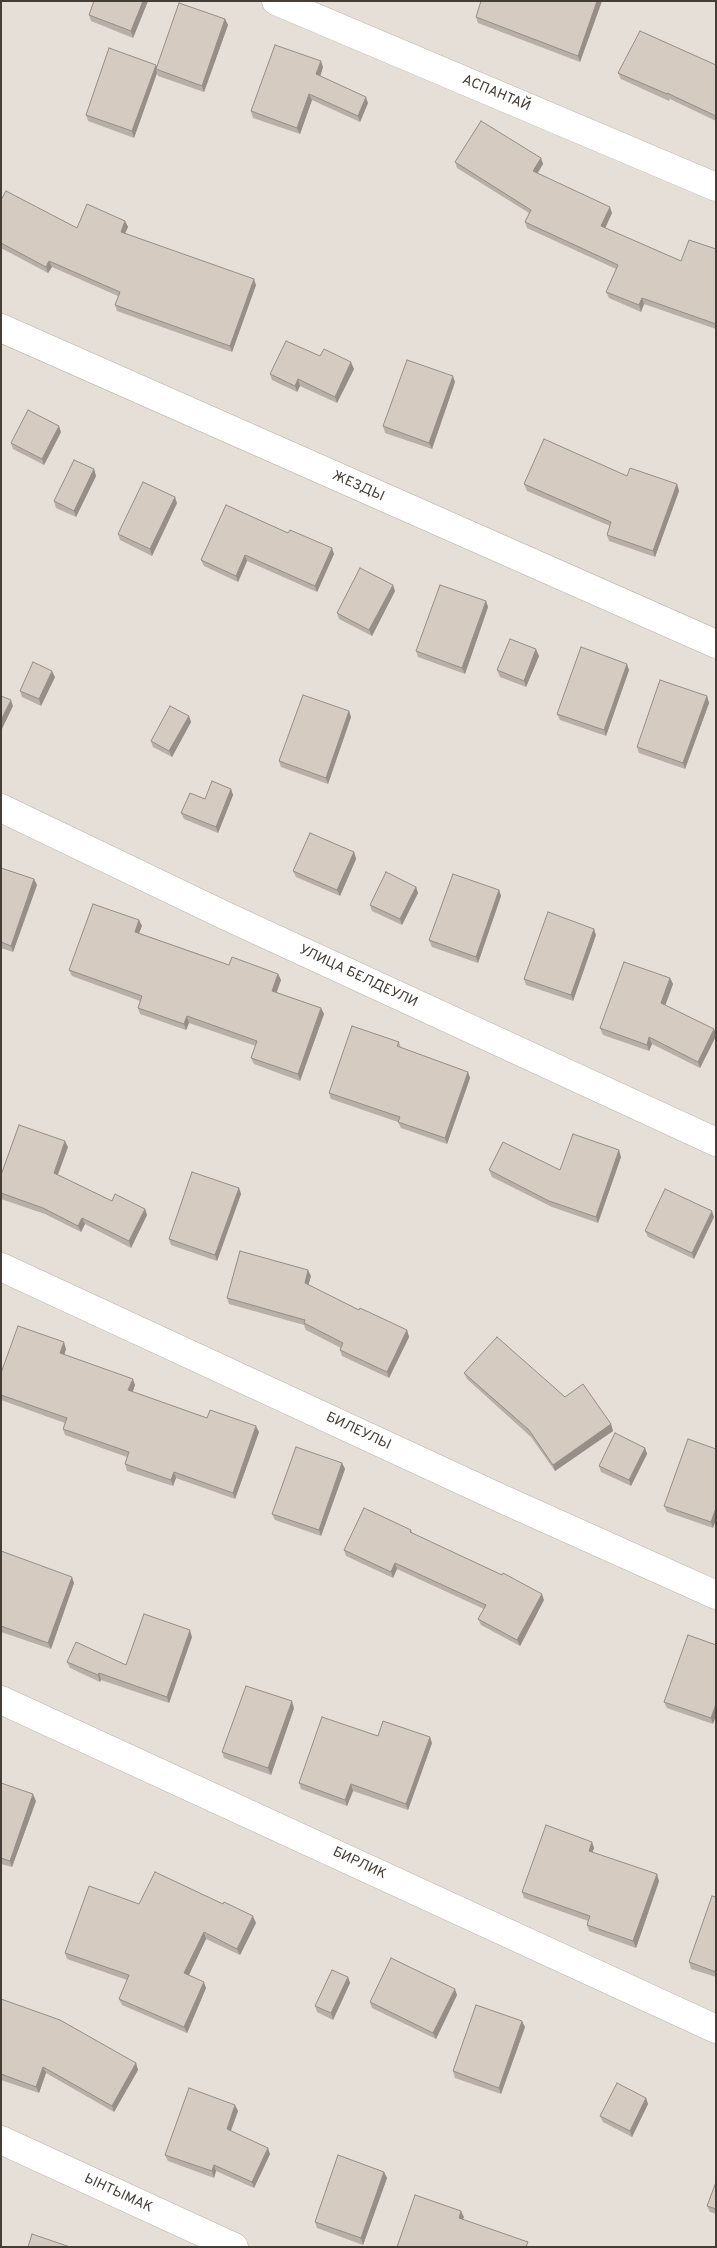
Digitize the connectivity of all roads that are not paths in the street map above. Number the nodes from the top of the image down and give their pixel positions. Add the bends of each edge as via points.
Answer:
1 (276, 1) edge
2 (716, 187) edge
3 (1, 328) edge
4 (716, 644) edge
5 (1, 808) edge
6 (716, 1142) edge
7 (1, 1266) edge
8 (716, 1595) edge
9 (1, 1700) edge
10 (716, 2029) edge
11 (1, 2140) edge
12 (234, 2247) edge

1 - 2 street, АСПАНТАЙ
3 - 4 street, ЖЕЗДЫ
5 - 6 street, УЛИЦА БЕЛДЕУЛИ
7 - 8 street, БИЛЕУЛЫ
9 - 10 street, БИРЛИК
11 - 12 street, ЫНТЫМАК

